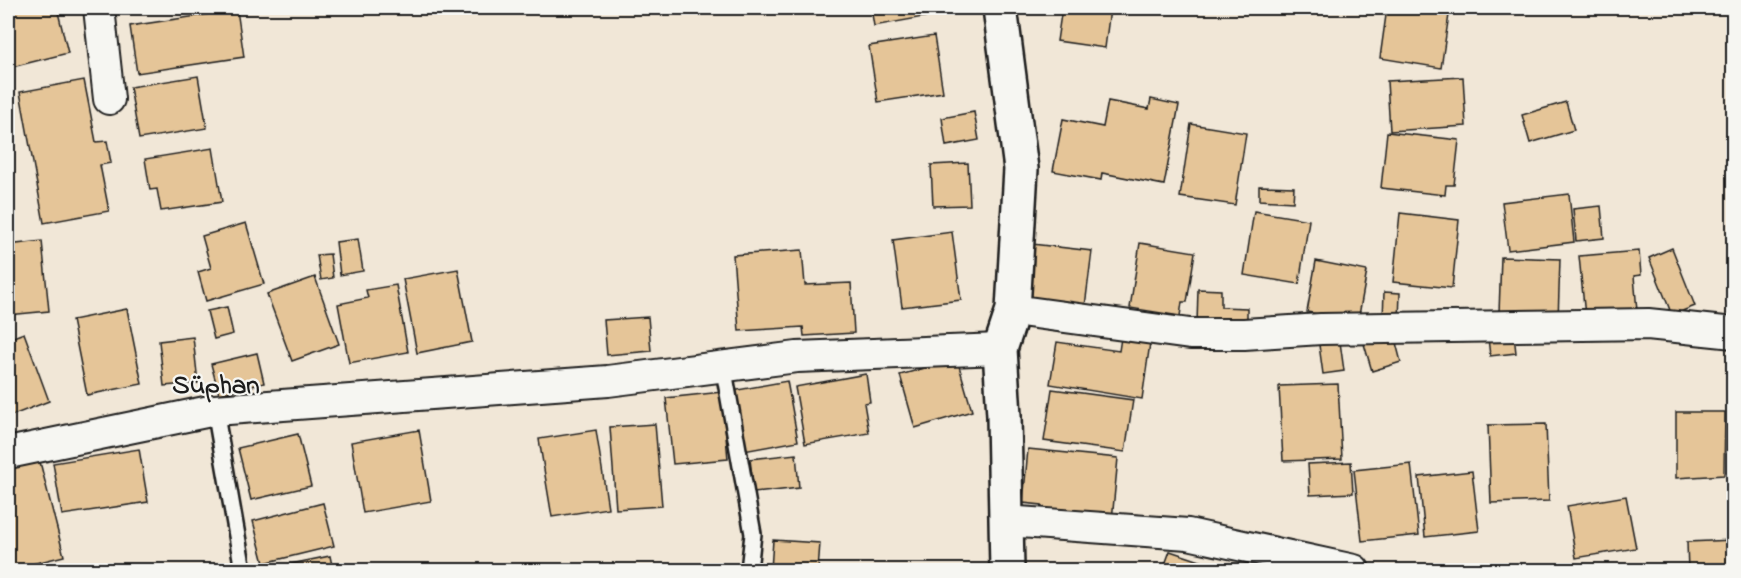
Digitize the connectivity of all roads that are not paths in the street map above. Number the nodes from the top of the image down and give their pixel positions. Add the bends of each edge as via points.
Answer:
1 (99, 8) edge
2 (1000, 8) edge
3 (109, 99) dead end
4 (1013, 310) junction
5 (1734, 333) edge
6 (1000, 349) junction
7 (723, 365) junction
8 (215, 410) junction
9 (8, 453) edge
10 (1006, 521) junction
11 (243, 570) edge
12 (749, 570) edge
13 (1007, 570) edge
14 (1354, 570) edge

1 - 3 street
2 - 4 street via 1021,169
4 - 5 street via 1190,334 1648,324
4 - 6 street
6 - 7 street via 797,357
6 - 10 street
7 - 8 street via 608,381
7 - 12 lane via 753,534
8 - 9 street
8 - 11 lane
10 - 13 street
10 - 14 street via 1188,534

